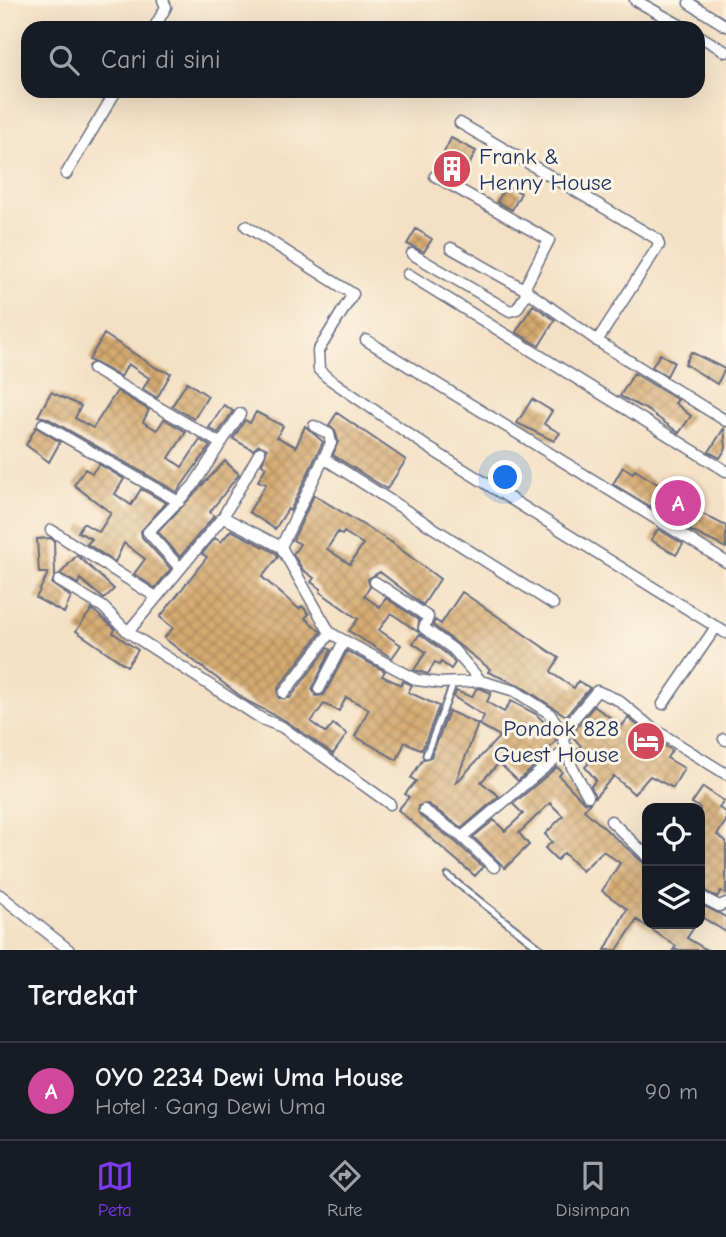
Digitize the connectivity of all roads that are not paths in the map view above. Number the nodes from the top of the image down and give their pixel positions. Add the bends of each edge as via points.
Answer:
1 (163, 0) edge
2 (635, 0) edge
3 (689, 3) dead end
4 (158, 21) edge
5 (672, 21) edge
6 (726, 26) edge
7 (705, 39) edge
8 (726, 52) edge
9 (112, 98) edge
10 (460, 123) dead end
11 (66, 174) dead end
12 (435, 176) dead end
13 (246, 226) dead end
14 (451, 248) dead end
15 (412, 254) dead end
16 (408, 274) dead end
17 (526, 290) junction
18 (366, 340) dead end
19 (597, 341) junction
20 (93, 369) dead end
21 (240, 414) dead end
22 (726, 421) edge
23 (43, 424) dead end
24 (314, 426) dead end
25 (220, 443) junction
26 (260, 452) dead end
27 (326, 459) junction
28 (726, 471) edge
29 (179, 502) junction
30 (223, 517) junction
31 (51, 530) dead end
32 (281, 547) junction
33 (726, 562) edge
34 (180, 568) junction
35 (60, 581) dead end
36 (375, 582) dead end
37 (156, 597) junction
38 (553, 604) dead end
39 (716, 627) junction
40 (128, 632) junction
41 (726, 633) edge
42 (330, 634) junction
43 (344, 641) junction
44 (454, 681) junction
45 (481, 681) junction
46 (319, 689) dead end
47 (284, 693) dead end
48 (663, 704) dead end
49 (560, 728) junction
50 (568, 748) junction
51 (426, 755) dead end
52 (726, 774) edge
53 (588, 796) dead end
54 (390, 804) dead end
55 (424, 810) dead end
56 (611, 821) dead end
57 (462, 837) junction
58 (642, 851) edge
59 (494, 867) dead end
60 (448, 876) dead end
61 (0, 895) edge
62 (705, 899) edge
63 (726, 902) edge
64 (69, 950) edge
65 (542, 950) edge

1 - 4 street via 166,7
2 - 5 street
3 - 6 street
7 - 8 street
9 - 11 street
10 - 19 street via 657,239 659,245
12 - 17 street via 549,240
13 - 39 street via 353,294 318,351 319,370 328,379 429,448
14 - 17 street
15 - 17 street via 510,311 517,309
16 - 28 street
17 - 19 street
18 - 33 street
19 - 22 street
20 - 25 street
21 - 25 street
23 - 29 street
24 - 27 street via 331,437
25 - 29 street
26 - 30 street
27 - 32 street
27 - 38 street
29 - 34 street via 148,532
30 - 32 street
30 - 34 street
31 - 37 street
32 - 42 street
34 - 37 street
35 - 40 street via 103,607
36 - 45 street via 428,617 424,628 453,649
37 - 40 street
39 - 41 street
39 - 48 street
40 - 54 street via 262,719 282,727
42 - 43 street
42 - 47 street
43 - 44 street via 417,680
43 - 46 street
44 - 45 street
44 - 51 lane
45 - 49 street via 534,701
49 - 50 street
49 - 52 street via 573,723 597,691 618,700 652,728
50 - 53 street via 572,767
50 - 57 street
55 - 57 street
56 - 58 street
57 - 59 street
60 - 65 lane
61 - 64 street
62 - 63 street via 719,906

